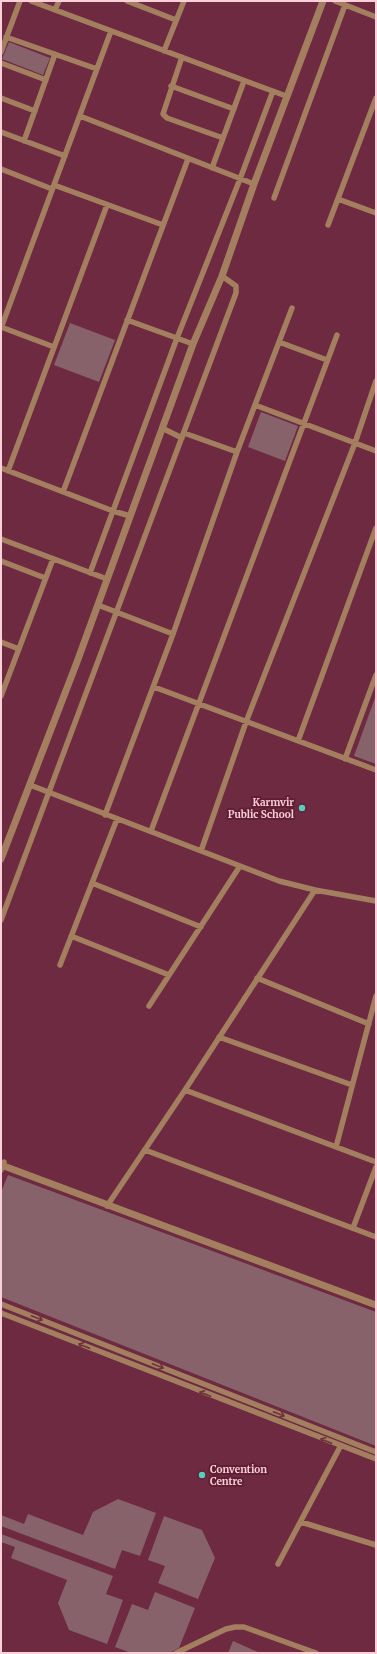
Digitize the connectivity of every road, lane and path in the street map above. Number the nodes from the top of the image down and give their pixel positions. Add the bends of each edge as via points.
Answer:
1 (20, 1) edge
2 (32, 1) edge
3 (59, 1) edge
4 (127, 1) edge
5 (184, 1) edge
6 (323, 1) edge
7 (335, 1) edge
8 (345, 5) junction
9 (55, 10) junction
10 (376, 17) edge
11 (176, 20) junction
12 (111, 31) junction
13 (6, 37) junction
14 (164, 51) junction
15 (1, 52) edge
16 (55, 54) junction
17 (182, 57) junction
18 (1, 63) edge
19 (97, 69) junction
20 (46, 80) junction
21 (244, 81) junction
22 (172, 86) junction
23 (273, 91) junction
24 (286, 96) junction
25 (1, 98) edge
26 (376, 98) edge
27 (234, 109) junction
28 (35, 110) junction
29 (80, 116) junction
30 (1, 132) edge
31 (223, 138) junction
32 (24, 141) junction
33 (65, 156) junction
34 (188, 158) junction
35 (212, 168) junction
36 (2, 169) edge
37 (1, 176) edge
38 (240, 179) junction
39 (254, 184) junction
40 (53, 187) junction
41 (274, 198) dead end
42 (338, 199) junction
43 (107, 204) junction
44 (376, 213) edge
45 (163, 225) junction
46 (328, 225) dead end
47 (222, 276) junction
48 (292, 308) dead end
49 (127, 320) junction
50 (1, 327) edge
51 (337, 335) dead end
52 (177, 338) junction
53 (279, 342) junction
54 (193, 344) junction
55 (54, 347) junction
56 (328, 360) junction
57 (376, 381) edge
58 (255, 405) junction
59 (304, 423) junction
60 (162, 428) junction
61 (183, 436) junction
62 (355, 443) junction
63 (376, 451) edge
64 (237, 452) junction
65 (1, 468) edge
66 (8, 471) junction
67 (63, 492) junction
68 (114, 511) junction
69 (130, 516) junction
70 (376, 528) edge
71 (1, 539) edge
72 (52, 558) junction
73 (1, 561) edge
74 (90, 573) junction
75 (45, 578) junction
76 (107, 579) junction
77 (98, 605) junction
78 (116, 612) junction
79 (174, 634) junction
80 (1, 642) edge
81 (19, 649) junction
82 (376, 674) edge
83 (154, 687) junction
84 (1, 696) edge
85 (199, 704) junction
86 (246, 722) junction
87 (298, 741) junction
88 (345, 759) junction
89 (376, 770) edge
90 (30, 785) junction
91 (49, 792) junction
92 (105, 815) junction
93 (117, 819) junction
94 (151, 831) junction
95 (201, 850) junction
96 (1, 859) edge
97 (240, 866) junction
98 (92, 883) junction
99 (315, 890) junction
100 (376, 901) edge
101 (1, 920) edge
102 (201, 927) junction
103 (71, 936) junction
104 (60, 966) dead end
105 (170, 975) junction
106 (257, 978) junction
107 (376, 996) edge
108 (149, 1006) dead end
109 (374, 1008) edge
110 (369, 1024) junction
111 (220, 1037) junction
112 (352, 1085) junction
113 (185, 1090) junction
114 (336, 1147) junction
115 (145, 1150) junction
116 (376, 1162) edge
117 (2, 1164) edge
118 (376, 1167) edge
119 (109, 1204) junction
120 (353, 1228) junction
121 (376, 1237) edge
122 (376, 1300) edge
123 (1, 1304) edge
124 (376, 1305) edge
125 (1, 1313) edge
126 (340, 1446) junction
127 (376, 1452) edge
128 (376, 1459) edge
129 (301, 1522) junction
130 (376, 1545) edge
131 (278, 1564) dead end
132 (176, 1653) edge
133 (316, 1653) edge

1 - 13 street
2 - 9 street
3 - 9 street
4 - 11 street
5 - 11 street
6 - 24 street
7 - 8 street
8 - 10 street
8 - 41 street
9 - 12 street
11 - 14 street
12 - 14 street
12 - 19 street
13 - 15 street
13 - 16 street
14 - 17 street
16 - 19 street
16 - 20 street
17 - 21 street
17 - 22 street
18 - 20 street
19 - 29 street
20 - 28 street
21 - 23 street
21 - 27 street
22 - 27 street
22 - 31 street via 162,111 164,116
23 - 24 street
23 - 38 street
24 - 39 street
25 - 28 street
26 - 42 street
27 - 31 street
28 - 32 street
29 - 33 street
29 - 34 street
30 - 32 street
31 - 35 street
32 - 33 street
33 - 40 street
34 - 35 street
34 - 45 street
35 - 38 street
36 - 37 street
36 - 40 street
38 - 39 street
38 - 52 street
39 - 47 street
40 - 43 street
40 - 50 street
42 - 44 street
42 - 46 street
43 - 45 street
43 - 55 street
45 - 49 street
47 - 54 street
47 - 61 street via 236,286 236,293
48 - 53 street
49 - 52 street
49 - 67 street
50 - 55 street
51 - 56 street
52 - 54 street
52 - 68 street
53 - 56 street
53 - 58 street
54 - 60 street
55 - 66 street
56 - 59 street
57 - 62 street
58 - 59 street
58 - 64 street
59 - 62 street
59 - 85 street
60 - 61 street
60 - 69 street
61 - 64 street
61 - 78 street
62 - 63 street
62 - 86 street
64 - 79 street
65 - 66 street
66 - 67 street
67 - 68 street
68 - 69 street
68 - 74 street
69 - 76 street
70 - 87 street
71 - 72 street
72 - 74 street
72 - 75 street
73 - 75 street
74 - 76 street
75 - 81 street
76 - 77 street
77 - 78 street
77 - 90 street
78 - 79 street
78 - 91 street
79 - 83 street
80 - 81 street
81 - 84 street
82 - 88 street
83 - 85 street
83 - 92 street
85 - 86 street
85 - 94 street
86 - 87 street
86 - 95 street
87 - 88 street
88 - 89 street
90 - 91 street
90 - 96 street
91 - 92 street
91 - 101 street
92 - 93 street
93 - 94 street
93 - 98 street
94 - 95 street
95 - 97 street
97 - 99 street via 279,881
97 - 102 street
98 - 102 street
98 - 103 street
99 - 100 street
99 - 106 street
102 - 105 street
103 - 104 street
103 - 105 street
105 - 108 street
106 - 110 street
106 - 111 street
107 - 109 street
109 - 110 street
110 - 112 street
111 - 112 street
111 - 113 street
112 - 114 street
113 - 114 street
113 - 115 street
114 - 116 street
115 - 119 street
115 - 120 street
117 - 119 street
118 - 120 street
119 - 122 street
119 - 124 street
120 - 121 street
123 -> 127 street
126 -> 125 street
126 - 128 street
126 - 129 street
129 - 130 street
129 - 131 street
132 - 133 street via 226,1629 244,1627

